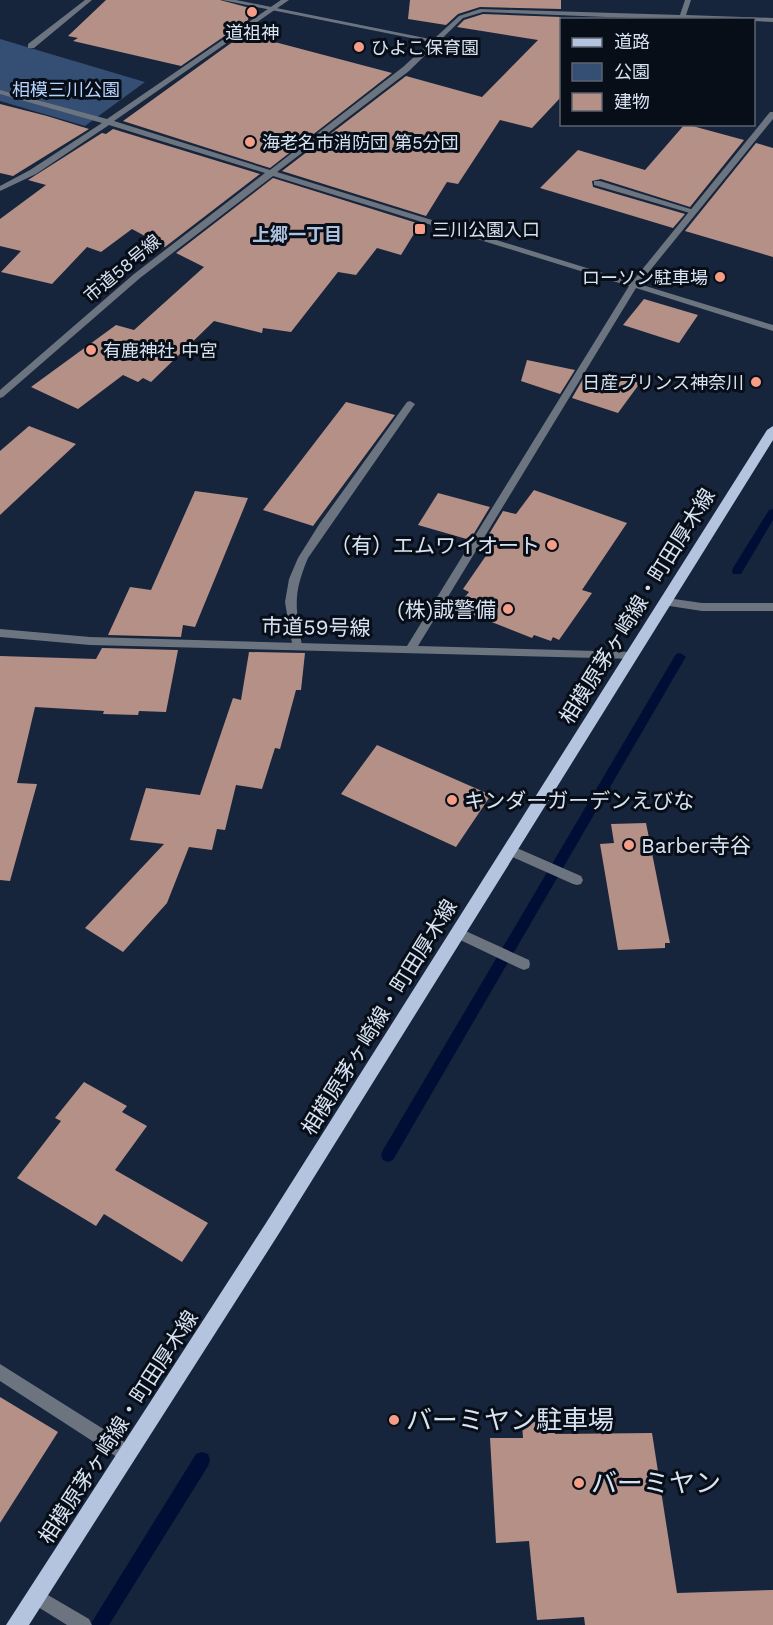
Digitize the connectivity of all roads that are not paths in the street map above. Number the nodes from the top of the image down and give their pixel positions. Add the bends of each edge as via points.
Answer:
1 (89, 0) edge
2 (225, 0) edge
3 (286, 0) edge
4 (688, 0) edge
5 (272, 9) junction
6 (681, 18) edge
7 (755, 20) edge
8 (773, 20) edge
9 (436, 41) junction
10 (31, 46) dead end
11 (0, 92) edge
12 (773, 114) edge
13 (108, 122) junction
14 (270, 172) junction
15 (597, 183) dead end
16 (0, 189) edge
17 (693, 211) junction
18 (633, 286) junction
19 (773, 328) edge
20 (0, 395) edge
21 (410, 404) dead end
22 (773, 430) edge
23 (667, 602) junction
24 (773, 607) edge
25 (0, 633) edge
26 (297, 646) junction
27 (411, 648) junction
28 (632, 656) junction
29 (510, 850) junction
30 (577, 880) dead end
31 (459, 933) junction
32 (524, 964) dead end
33 (0, 1372) edge
34 (126, 1453) junction
35 (36, 1596) junction
36 (81, 1624) edge
37 (18, 1625) edge

1 - 10 street
2 - 5 street
3 - 5 street
4 - 6 street
5 - 9 street
5 - 13 street
6 - 9 street, 市道58号線 via 482,10 461,17
7 - 8 street, 市道58号線
9 - 14 street, 市道58号線 via 327,132
11 - 13 street
12 - 17 street
13 - 14 street
13 - 16 street
14 - 18 street
14 - 20 street, 市道58号線 via 137,276
15 - 17 street
17 - 18 street
18 - 19 street
18 - 27 street
21 - 26 street via 303,558 290,602
22 - 23 main road, 相模原茅ヶ崎線・町田厚木線
23 - 24 street via 702,607
23 - 28 main road, 相模原茅ヶ崎線・町田厚木線
25 - 26 street, 市道59号線 via 90,641
26 - 27 street, 市道59号線
27 - 28 street, 市道59号線
28 - 29 main road, 相模原茅ヶ崎線・町田厚木線
29 - 30 street
29 - 31 main road, 相模原茅ヶ崎線・町田厚木線
31 - 32 street
31 - 34 main road, 相模原茅ヶ崎線・町田厚木線
33 - 34 street
34 - 35 main road, 相模原茅ヶ崎線・町田厚木線
35 - 36 street
35 - 37 main road, 相模原茅ヶ崎線・町田厚木線

